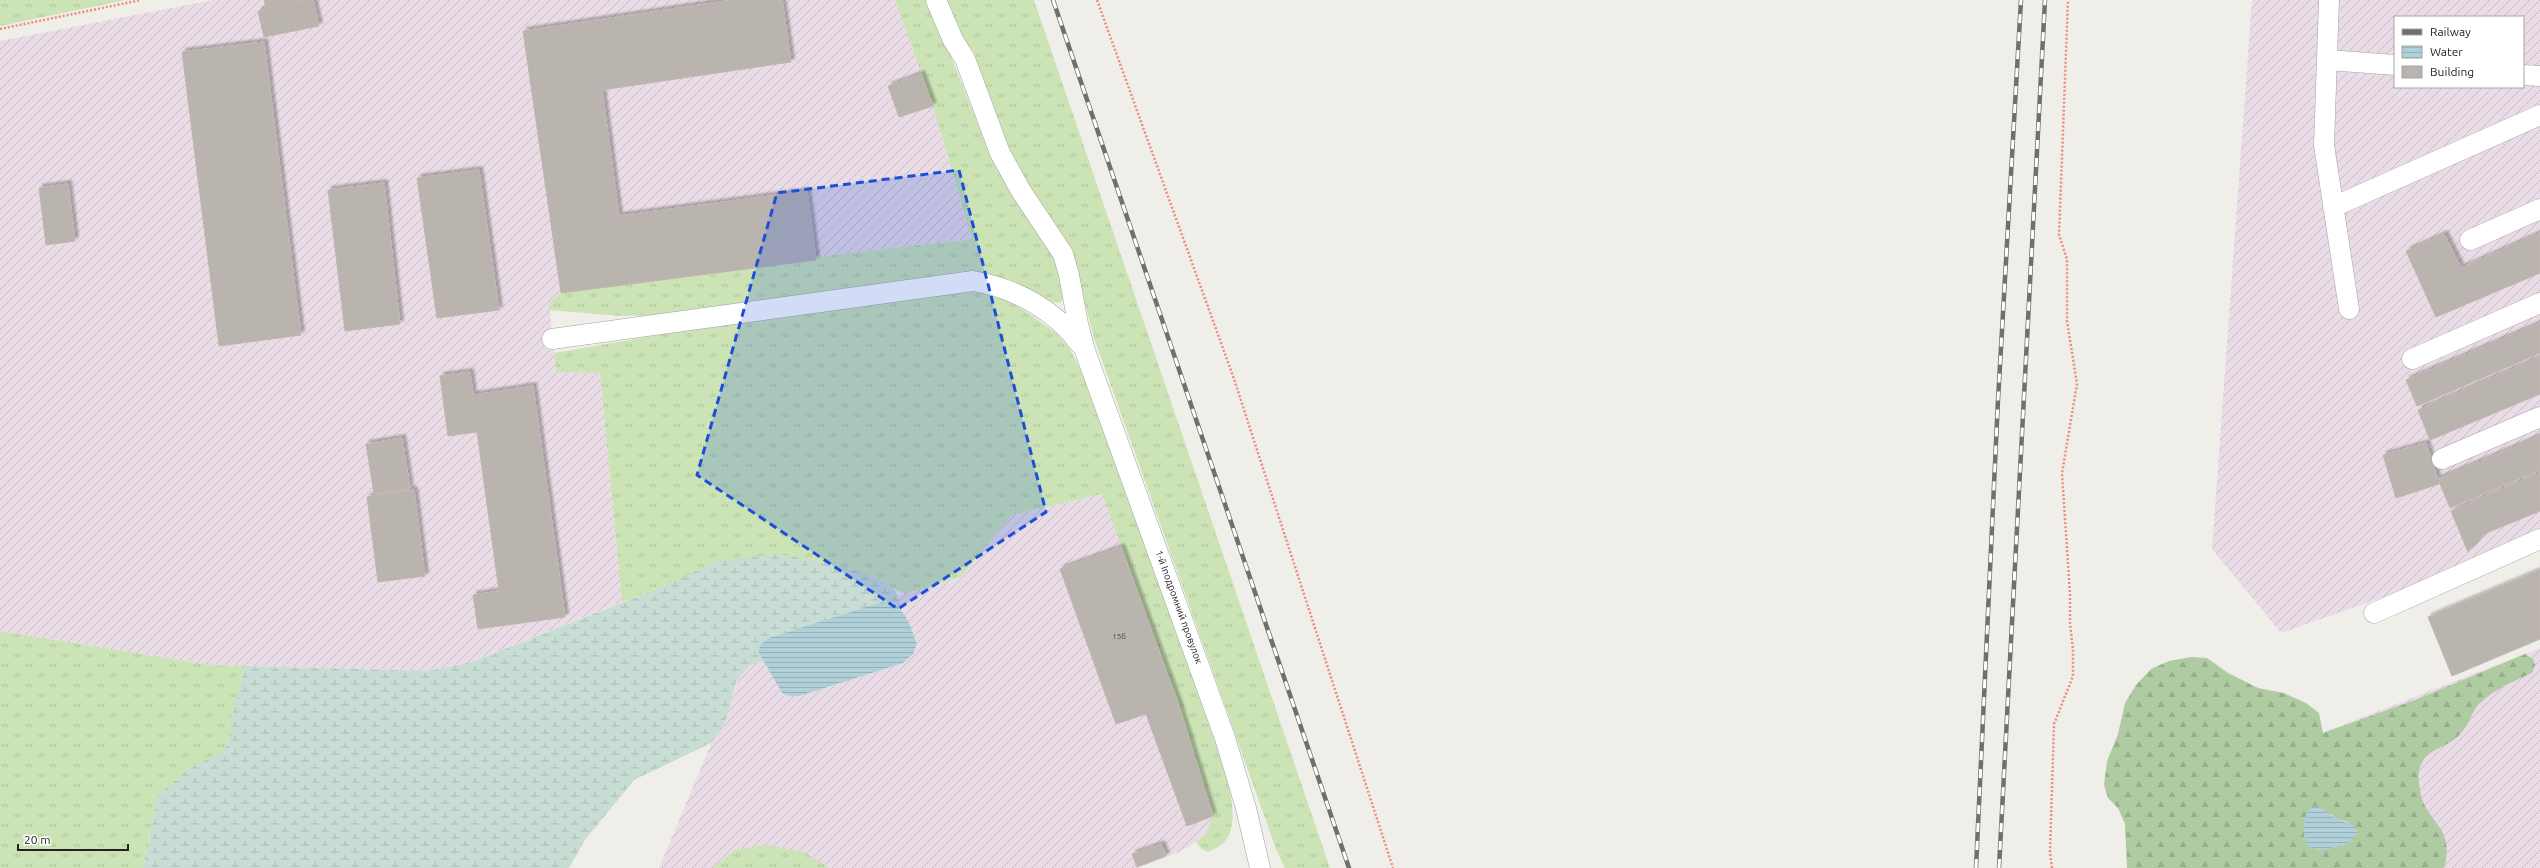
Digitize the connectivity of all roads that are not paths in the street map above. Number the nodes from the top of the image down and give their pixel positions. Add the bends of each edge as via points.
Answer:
1 (936, 0) edge
2 (2329, 0) edge
3 (2328, 60) junction
4 (2394, 65) edge
5 (2524, 75) edge
6 (2540, 76) edge
7 (2540, 115) edge
8 (2333, 207) junction
9 (2540, 209) edge
10 (2470, 240) dead end
11 (2540, 303) edge
12 (2349, 309) dead end
13 (552, 339) dead end
14 (1085, 351) junction
15 (2412, 359) dead end
16 (2540, 417) edge
17 (2442, 459) dead end
18 (2540, 539) edge
19 (2374, 613) dead end
20 (1260, 868) edge

1 - 14 lane via 953,40 965,59 1000,153 1021,191 1063,254 1070,274
2 - 3 lane
3 - 4 lane
3 - 8 lane via 2324,145
5 - 6 lane
7 - 8 lane
8 - 12 lane
9 - 10 lane
11 - 15 lane
13 - 14 lane via 973,281 996,285 1017,293 1067,327
14 - 20 lane, 1-й Іподромний провулок via 1098,381 1225,738
16 - 17 lane
18 - 19 lane

